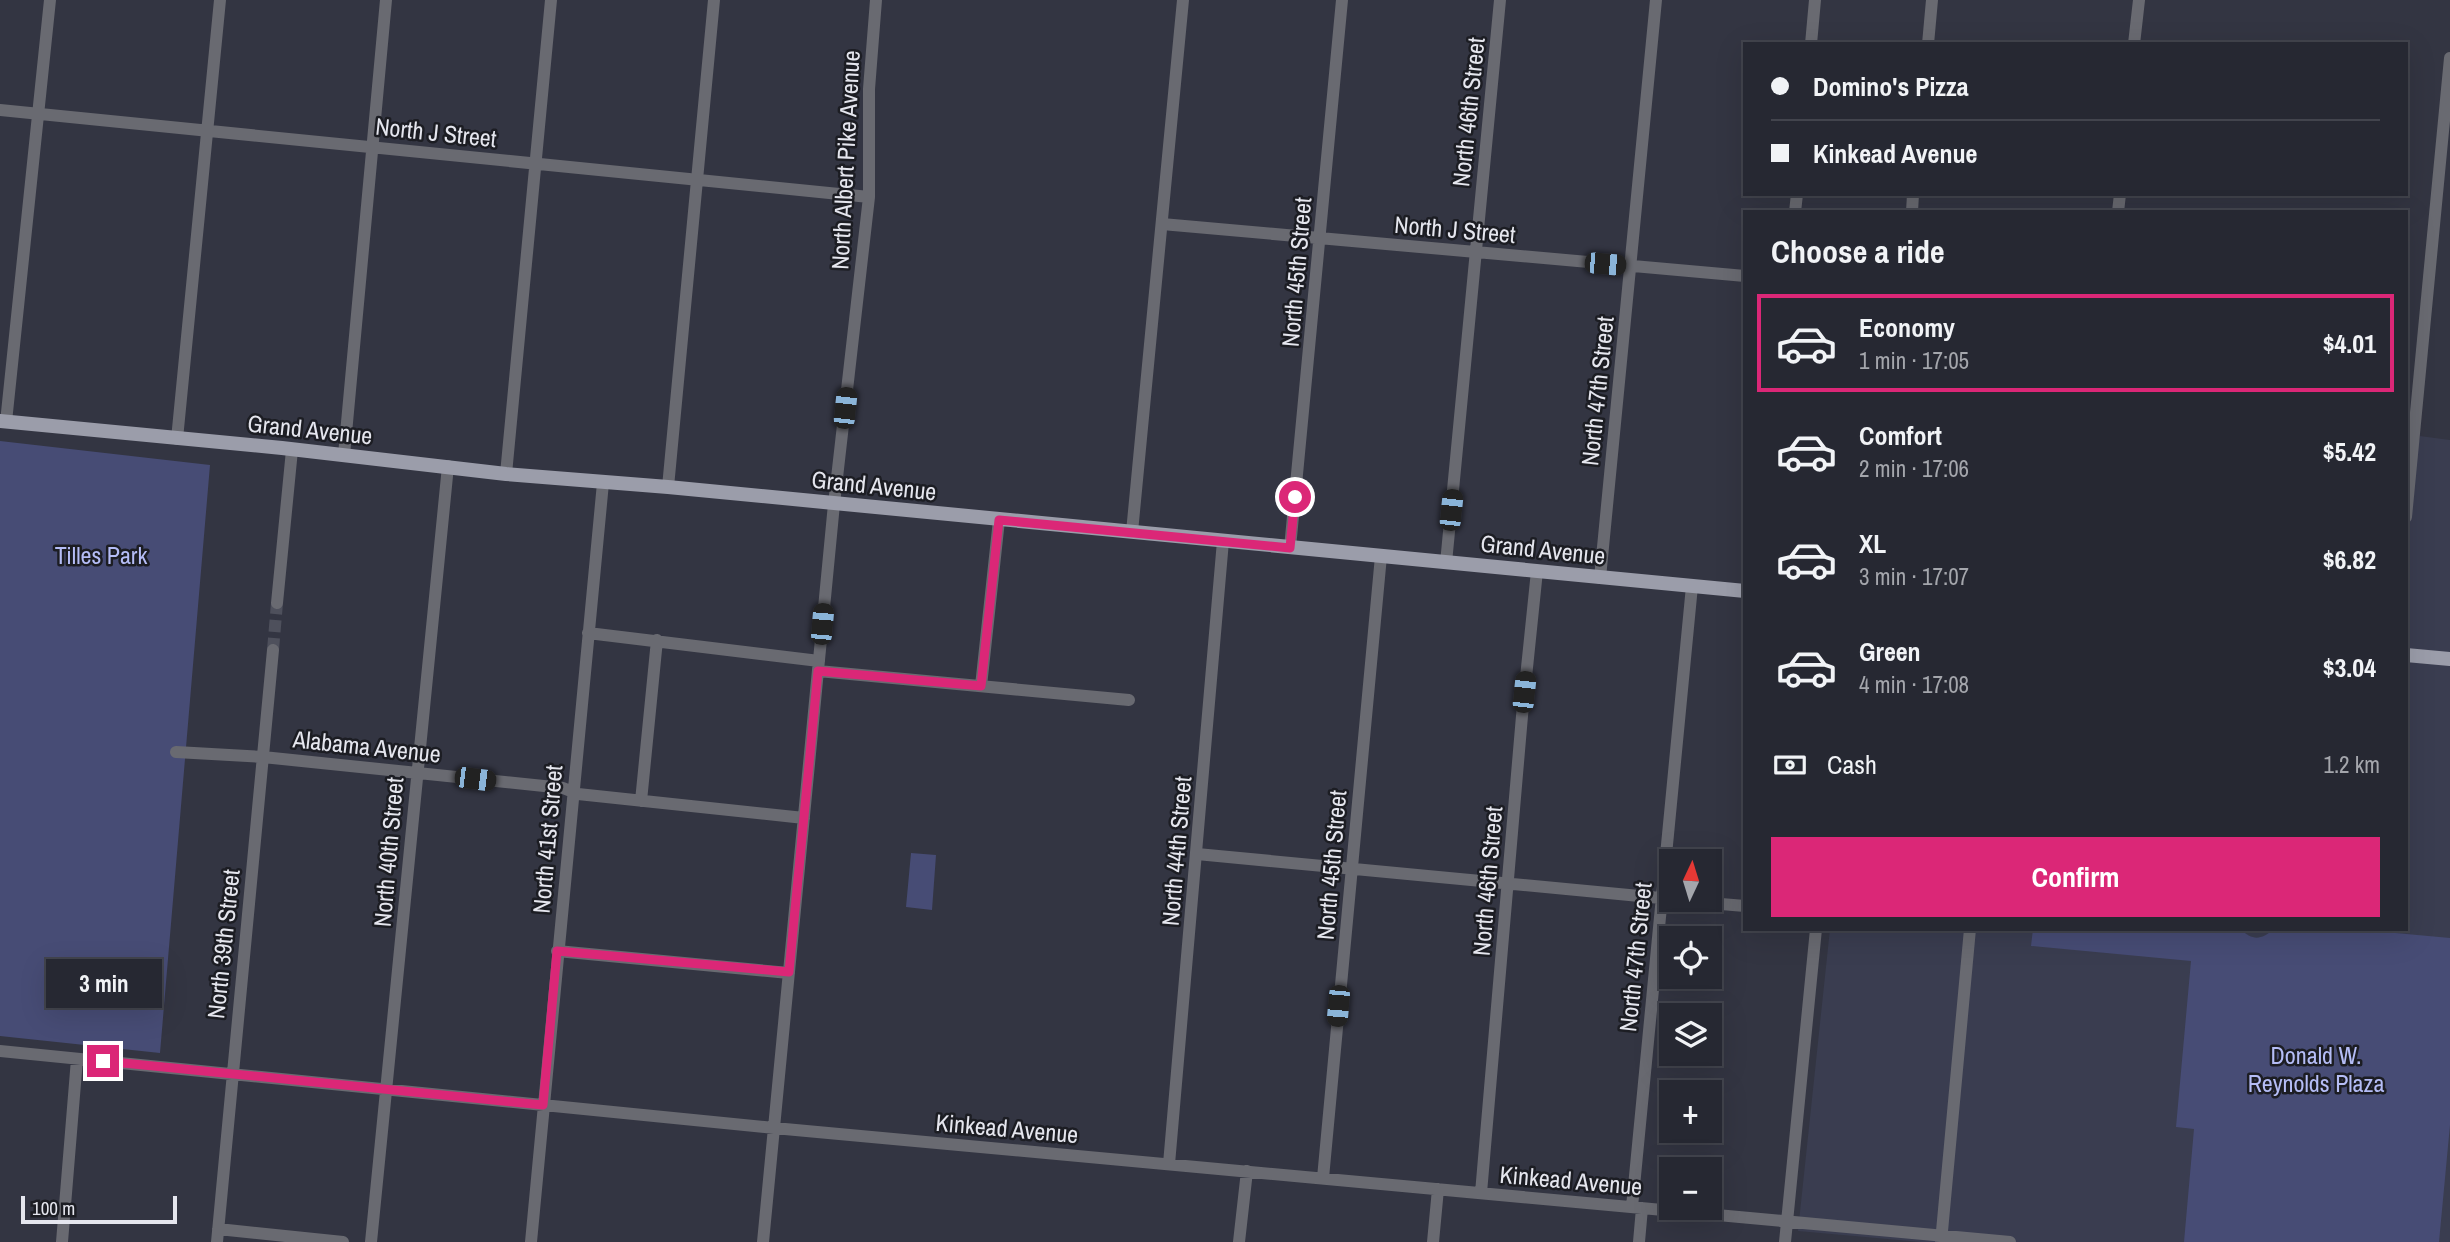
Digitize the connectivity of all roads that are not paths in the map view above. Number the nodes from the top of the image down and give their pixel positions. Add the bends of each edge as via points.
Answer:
1 (50, 0) edge
2 (220, 0) edge
3 (386, 0) edge
4 (551, 0) edge
5 (714, 0) edge
6 (876, 0) edge
7 (1183, 0) edge
8 (1342, 0) edge
9 (1500, 0) edge
10 (1656, 0) edge
11 (1815, 0) edge
12 (1932, 0) edge
13 (2139, 0) edge
14 (1811, 42) edge
15 (1928, 42) edge
16 (2134, 42) edge
17 (2450, 58) edge
18 (0, 110) edge
19 (38, 113) junction
20 (208, 131) junction
21 (372, 147) junction
22 (536, 164) junction
23 (697, 180) junction
24 (869, 197) junction
25 (1162, 224) junction
26 (1320, 238) junction
27 (1475, 252) junction
28 (1631, 266) junction
29 (1743, 276) edge
30 (3, 421) edge
31 (177, 439) junction
32 (292, 450) junction
33 (344, 455) junction
34 (448, 466) junction
35 (506, 474) junction
36 (603, 482) junction
37 (668, 487) junction
38 (2408, 496) edge
39 (834, 504) junction
40 (999, 520) junction
41 (1132, 533) junction
42 (1223, 541) junction
43 (1290, 548) junction
44 (1381, 556) junction
45 (1446, 563) junction
46 (1537, 572) junction
47 (1600, 578) junction
48 (1692, 586) junction
49 (1743, 592) edge
50 (277, 603) tunnel mouth
51 (588, 633) junction
52 (657, 640) junction
53 (273, 650) tunnel mouth
54 (2408, 655) edge
55 (2450, 659) edge
56 (818, 666) junction
57 (981, 686) junction
58 (1129, 700) dead end
59 (176, 752) dead end
60 (262, 757) junction
61 (417, 773) junction
62 (572, 791) junction
63 (641, 801) junction
64 (804, 818) junction
65 (1673, 849) edge
66 (1197, 854) junction
67 (1352, 869) junction
68 (1508, 882) junction
69 (1659, 898) edge
70 (1722, 904) edge
71 (1743, 906) edge
72 (1668, 912) edge
73 (1816, 931) edge
74 (1970, 931) edge
75 (557, 951) junction
76 (789, 972) junction
77 (0, 1051) edge
78 (77, 1059) junction
79 (232, 1074) junction
80 (387, 1089) junction
81 (543, 1105) junction
82 (774, 1128) junction
83 (1169, 1164) junction
84 (1247, 1171) junction
85 (1323, 1178) junction
86 (1438, 1189) junction
87 (1481, 1193) junction
88 (1637, 1208) junction
89 (1787, 1222) junction
90 (217, 1235) edge
91 (1941, 1238) edge
92 (62, 1242) edge
93 (343, 1242) edge
94 (371, 1242) edge
95 (531, 1242) edge
96 (763, 1242) edge
97 (1239, 1242) edge
98 (1433, 1242) edge
99 (1639, 1242) edge
100 (1786, 1242) edge
101 (2010, 1242) edge

1 - 19 street
2 - 20 street
3 - 21 street
4 - 22 street
5 - 23 street
6 - 24 street, North Albert Pike Avenue via 869,89
7 - 25 street
8 - 26 street, North 45th Street
9 - 27 street, North 46th Street
10 - 28 street, North 47th Street
11 - 14 street
12 - 15 street
13 - 16 street
17 - 38 street
18 - 19 street, North J Street
19 - 20 street, North J Street
19 - 30 street
20 - 21 street, North J Street
20 - 31 street
21 - 22 street, North J Street
21 - 33 street
22 - 23 street, North J Street
22 - 35 street
23 - 24 street, North J Street
23 - 37 street
24 - 39 street, North Albert Pike Avenue
25 - 26 street, North J Street
25 - 41 street
26 - 27 street, North J Street
26 - 43 street, North 45th Street
27 - 28 street, North J Street
27 - 45 street, North 46th Street
28 - 29 street, North J Street
28 - 47 street, North 47th Street
30 - 31 main road, Grand Avenue
31 - 32 main road, Grand Avenue
32 - 33 main road, Grand Avenue
32 - 50 street
33 - 34 main road, Grand Avenue
34 - 35 main road, Grand Avenue
34 - 61 street, North 40th Street
35 - 36 main road, Grand Avenue
36 - 37 main road, Grand Avenue
36 - 51 street, North 41st Street
37 - 39 main road, Grand Avenue
39 - 40 main road, Grand Avenue
39 - 56 street, North Albert Pike Avenue
40 - 41 main road, Grand Avenue
40 - 57 street
41 - 42 main road, Grand Avenue
42 - 43 main road, Grand Avenue
42 - 66 street, North 44th Street
43 - 44 main road, Grand Avenue
44 - 45 main road, Grand Avenue
44 - 67 street, North 45th Street
45 - 46 main road, Grand Avenue
46 - 47 main road, Grand Avenue
46 - 68 street, North 46th Street
47 - 48 main road, Grand Avenue
48 - 49 main road, Grand Avenue
48 - 65 street, North 47th Street
51 - 52 street
51 - 62 street, North 41st Street
52 - 56 street
52 - 63 street
53 - 60 street, North 39th Street
54 - 55 main road
56 - 57 street
56 - 64 street, North Albert Pike Avenue
57 - 58 street
59 - 60 street, Alabama Avenue
60 - 61 street, Alabama Avenue
60 - 79 street, North 39th Street
61 - 62 street, Alabama Avenue
61 - 80 street, North 40th Street
62 - 63 street, Alabama Avenue
62 - 75 street, North 41st Street
63 - 64 street, Alabama Avenue
64 - 76 street, North Albert Pike Avenue
66 - 67 street
66 - 83 street, North 44th Street
67 - 68 street
67 - 85 street, North 45th Street
68 - 69 street
68 - 87 street, North 46th Street
70 - 71 street
72 - 88 street, North 47th Street
73 - 89 street
74 - 91 street
75 - 76 street
75 - 81 street, North 41st Street
76 - 82 street, North Albert Pike Avenue
77 - 78 street, Kinkead Avenue
78 - 79 street, Kinkead Avenue
78 - 92 street
79 - 80 street, Kinkead Avenue
79 - 90 street, North 39th Street
80 - 81 street, Kinkead Avenue
80 - 94 street, North 40th Street
81 - 82 street, Kinkead Avenue
81 - 95 street, North 41st Street
82 - 83 street, Kinkead Avenue
82 - 96 street, North Albert Pike Avenue
83 - 84 street, Kinkead Avenue
84 - 85 street, Kinkead Avenue
84 - 97 street
85 - 86 street, Kinkead Avenue
86 - 87 street, Kinkead Avenue
86 - 98 street
87 - 88 street, Kinkead Avenue
88 - 89 street, Kinkead Avenue
88 - 99 street, North 47th Street
89 - 91 street, Kinkead Avenue
89 - 100 street
90 - 93 street
91 - 101 street, Kinkead Avenue

